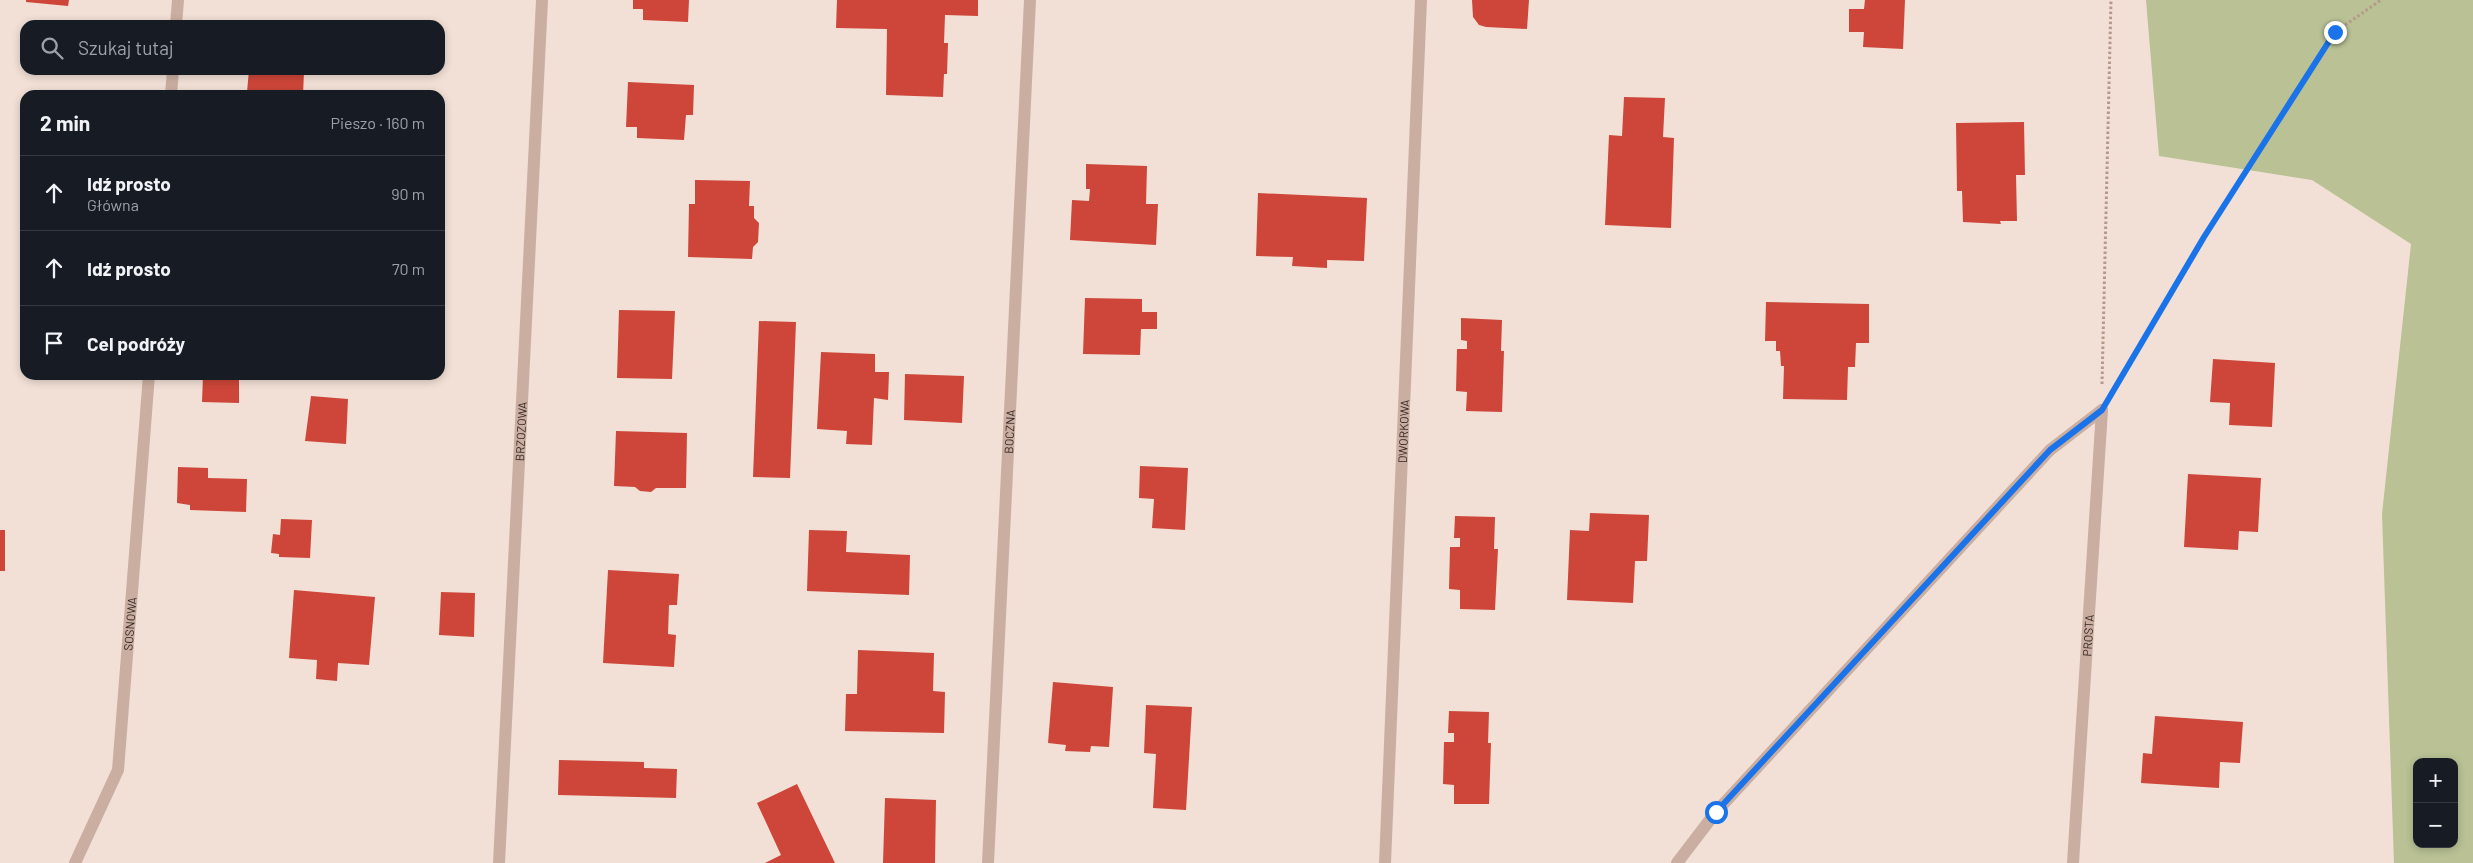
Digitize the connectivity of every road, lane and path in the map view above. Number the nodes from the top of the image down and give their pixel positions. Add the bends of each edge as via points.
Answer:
1 (178, 0) edge
2 (542, 0) edge
3 (1030, 0) edge
4 (1421, 0) edge
5 (2110, 0) edge
6 (2381, 0) edge
7 (176, 20) edge
8 (173, 75) edge
9 (171, 90) edge
10 (149, 380) edge
11 (2102, 410) junction
12 (75, 863) edge
13 (500, 863) edge
14 (988, 863) edge
15 (1385, 863) edge
16 (1677, 863) edge
17 (2072, 863) edge

1 - 7 street
2 - 13 street, BRZOZOWA
3 - 14 street, BOCZNA
4 - 15 street, DWORKOWA
5 - 11 path
6 - 11 path via 2335,32 2204,237
8 - 9 street
10 - 12 street, SOSNOWA via 118,770
11 - 16 street via 2050,450 1716,812
11 - 17 street, PROSTA

